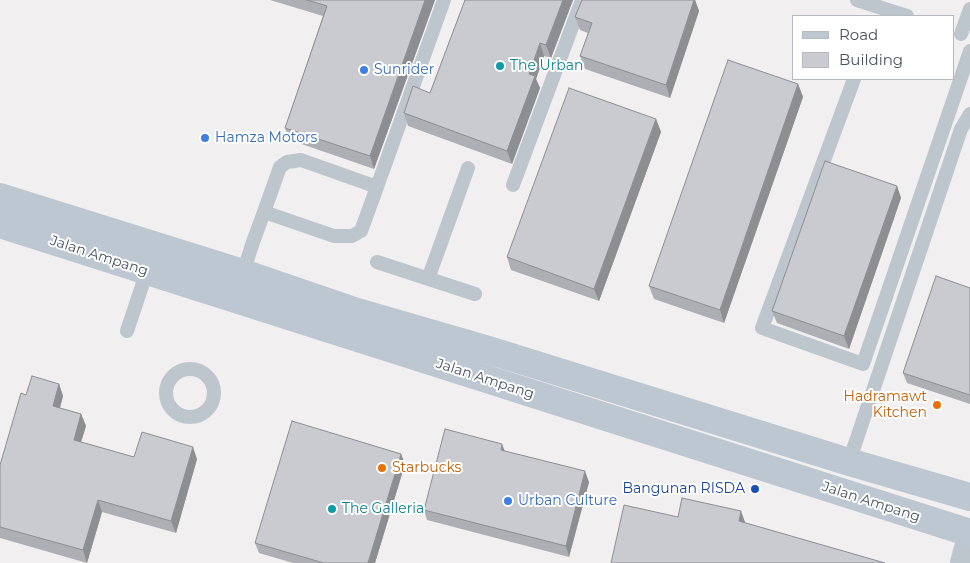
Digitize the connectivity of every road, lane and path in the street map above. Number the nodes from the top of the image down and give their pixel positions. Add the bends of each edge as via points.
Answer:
1 (444, 0) edge
2 (582, 0) edge
3 (857, 0) edge
4 (970, 9) edge
5 (879, 12) edge
6 (900, 15) edge
7 (961, 34) edge
8 (970, 51) edge
9 (854, 80) edge
10 (970, 114) edge
11 (468, 168) dead end
12 (513, 185) dead end
13 (377, 187) junction
14 (0, 197) edge
15 (264, 212) junction
16 (0, 224) edge
17 (377, 262) dead end
18 (147, 271) junction
19 (243, 273) junction
20 (428, 278) junction
21 (475, 294) dead end
22 (127, 331) dead end
23 (849, 462) junction
24 (970, 497) edge
25 (970, 534) edge
26 (970, 541) edge
27 (964, 563) edge

1 - 13 lane
2 - 12 lane
3 - 5 lane
4 - 7 lane
5 - 6 lane
8 - 9 lane via 863,364 762,328
10 - 23 lane via 961,129
11 - 20 lane
13 - 15 lane via 361,230 352,236 334,236
13 - 15 lane via 301,160 287,162 280,168
14 - 19 main road, Jalan Ampang
15 - 19 lane
16 - 18 main road, Jalan Ampang
17 - 20 lane
18 - 22 lane
18 - 25 main road, Jalan Ampang
19 - 23 main road, Jalan Ampang via 357,312
20 - 21 lane
23 - 24 main road, Jalan Ampang
26 - 27 street

